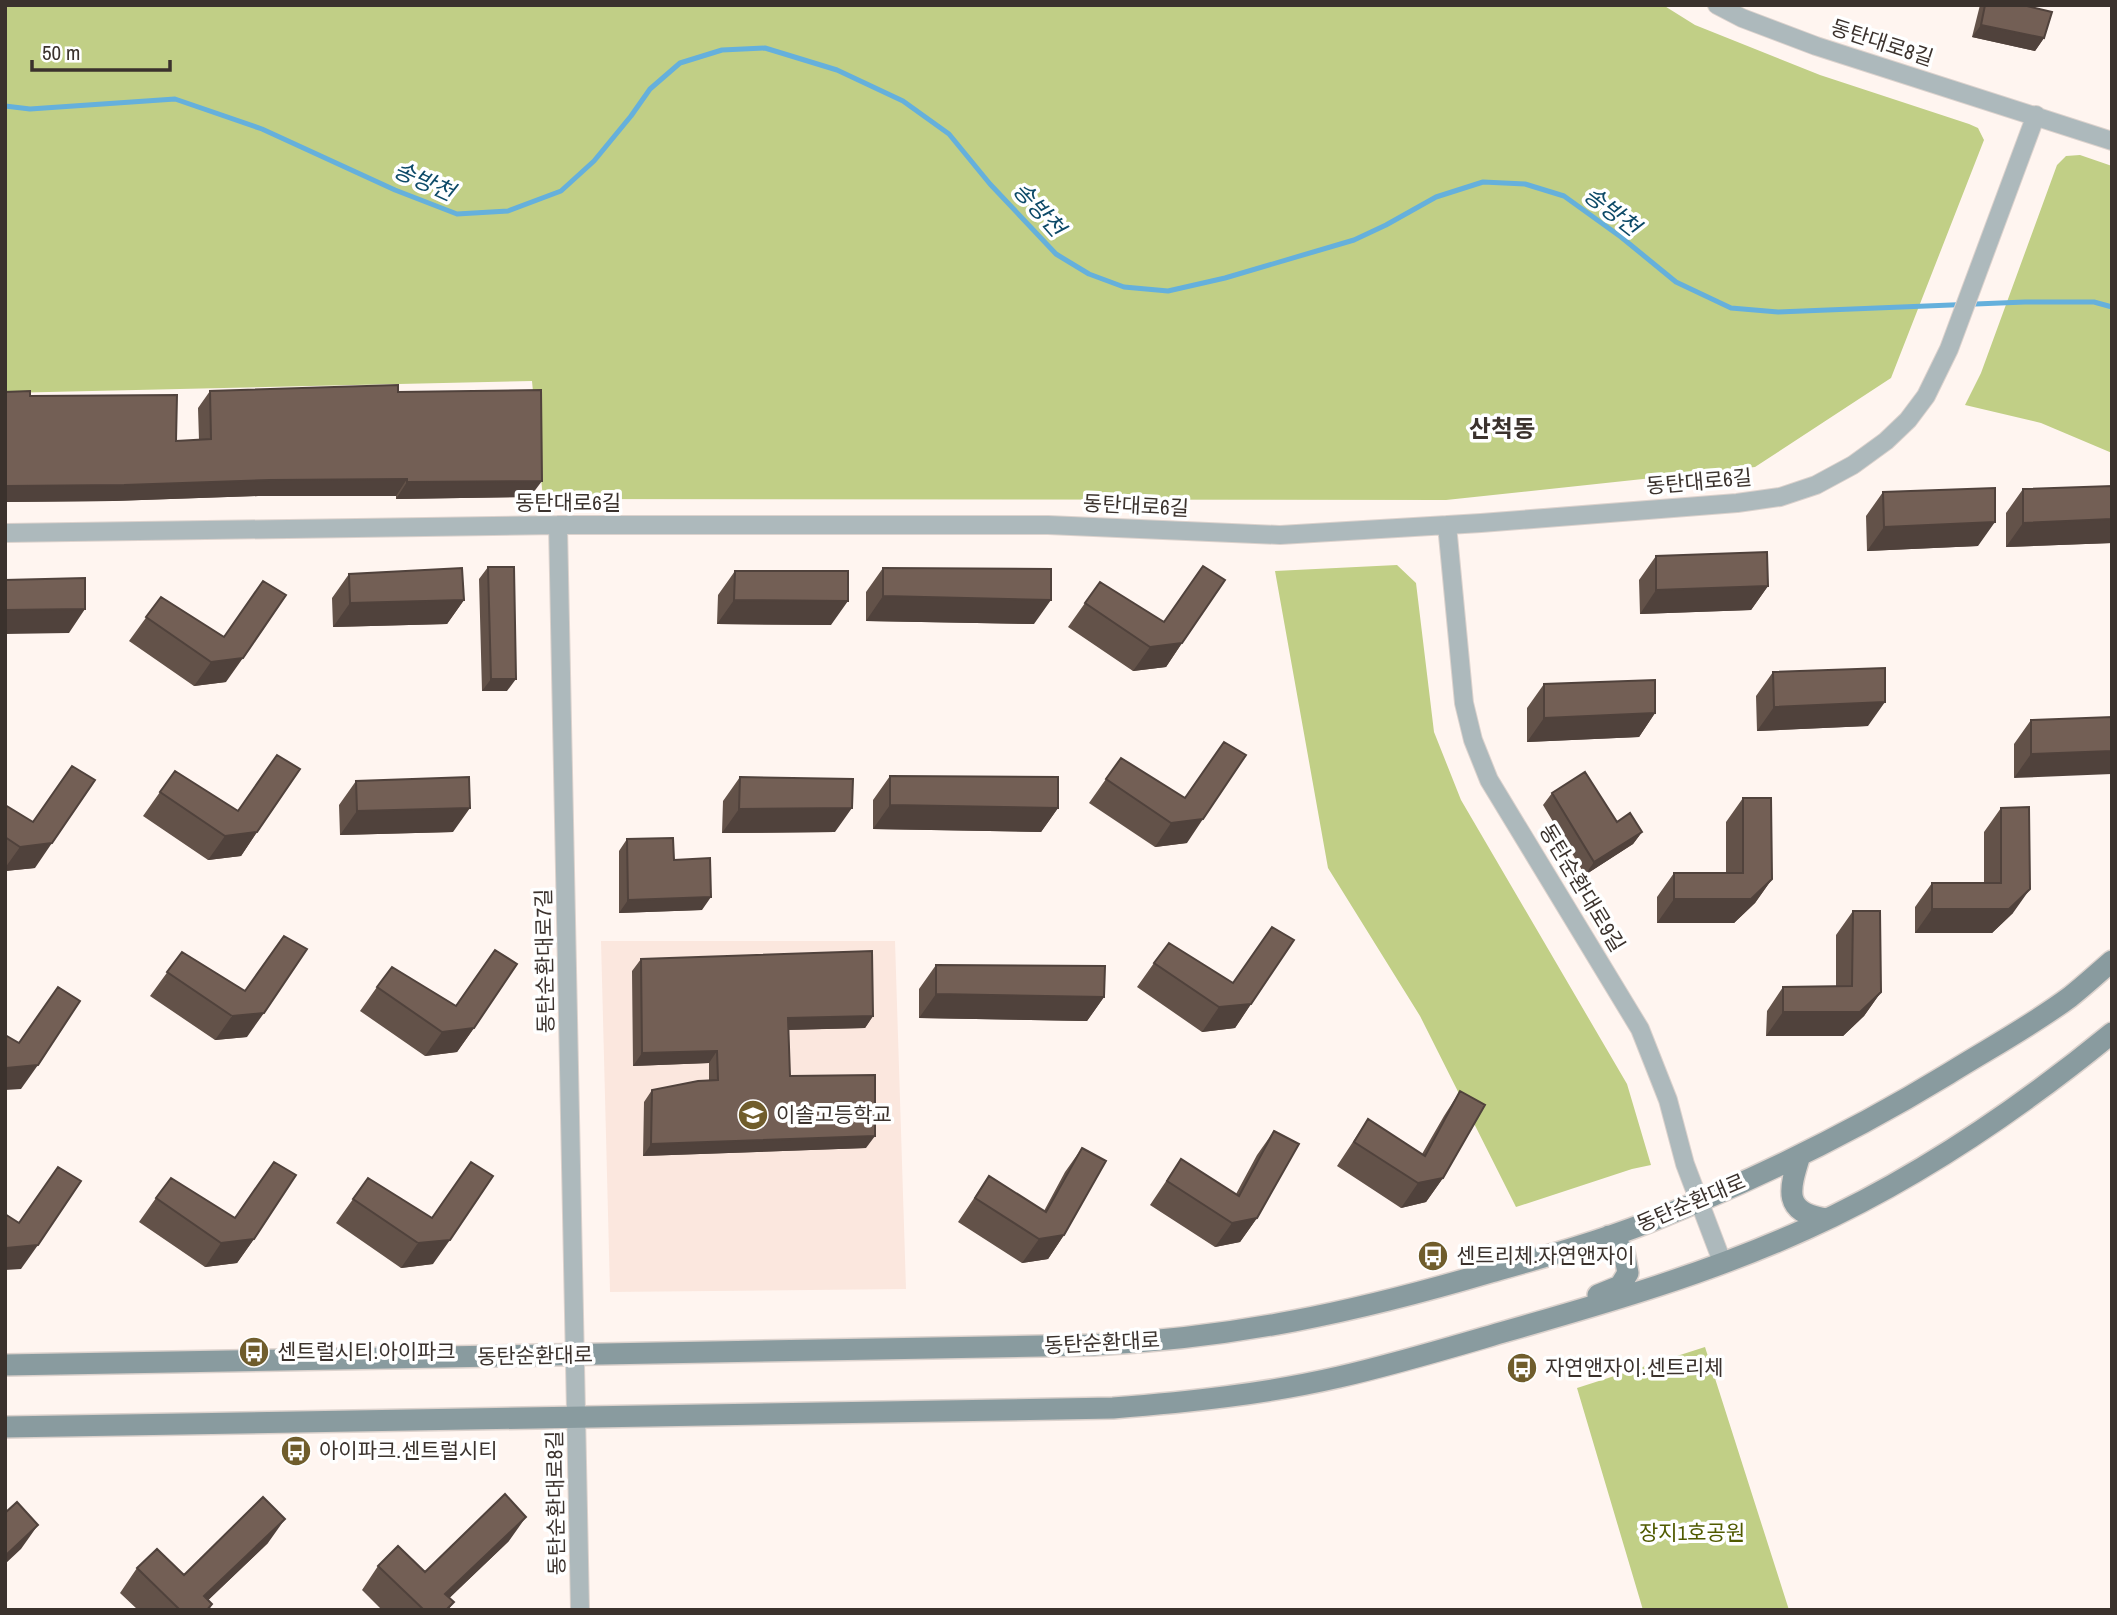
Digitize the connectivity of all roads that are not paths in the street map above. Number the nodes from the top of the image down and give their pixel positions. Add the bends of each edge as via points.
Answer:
1 (1717, 5) edge
2 (2036, 115) junction
3 (2112, 141) edge
4 (558, 525) junction
5 (1447, 525) junction
6 (5, 533) edge
7 (2112, 961) edge
8 (2112, 1034) edge
9 (1800, 1155) junction
10 (1699, 1201) junction
11 (1827, 1219) junction
12 (1609, 1236) junction
13 (1723, 1264) junction
14 (1542, 1321) junction
15 (576, 1355) junction
16 (5, 1365) edge
17 (577, 1407) junction
18 (5, 1427) edge
19 (580, 1610) edge

1 - 2 street, 동탄대로8길 via 1816,46
2 - 3 street, 동탄대로8길
2 - 5 street, 동탄대로6길 via 1949,349 1926,396 1886,442 1853,465 1780,497
4 - 5 street, 동탄대로6길 via 1048,524 1259,535
4 - 6 street, 동탄대로6길
4 - 15 street, 동탄순환대로7길
5 - 10 street, 동탄순환대로9길 via 1464,703 1473,740 1489,780 1640,1028
7 - 9 main road, 동탄순환대로 via 2070,997 2003,1040 1897,1105
8 - 11 main road via 1968,1139
9 - 10 main road, 동탄순환대로
9 - 11 main road via 1792,1180 1797,1209
10 - 12 main road, 동탄순환대로
10 - 13 street, 동탄순환대로9길
11 - 13 main road
12 - 14 main road via 1624,1252 1627,1264 1628,1273 1620,1286
12 - 15 main road, 동탄순환대로 via 1377,1304 1208,1336 1093,1346
13 - 14 main road
14 - 17 main road via 1340,1377 1178,1403 1100,1408
15 - 16 main road, 동탄순환대로
15 - 17 street, 동탄순환대로7길
17 - 18 main road
17 - 19 street, 동탄순환대로8길

